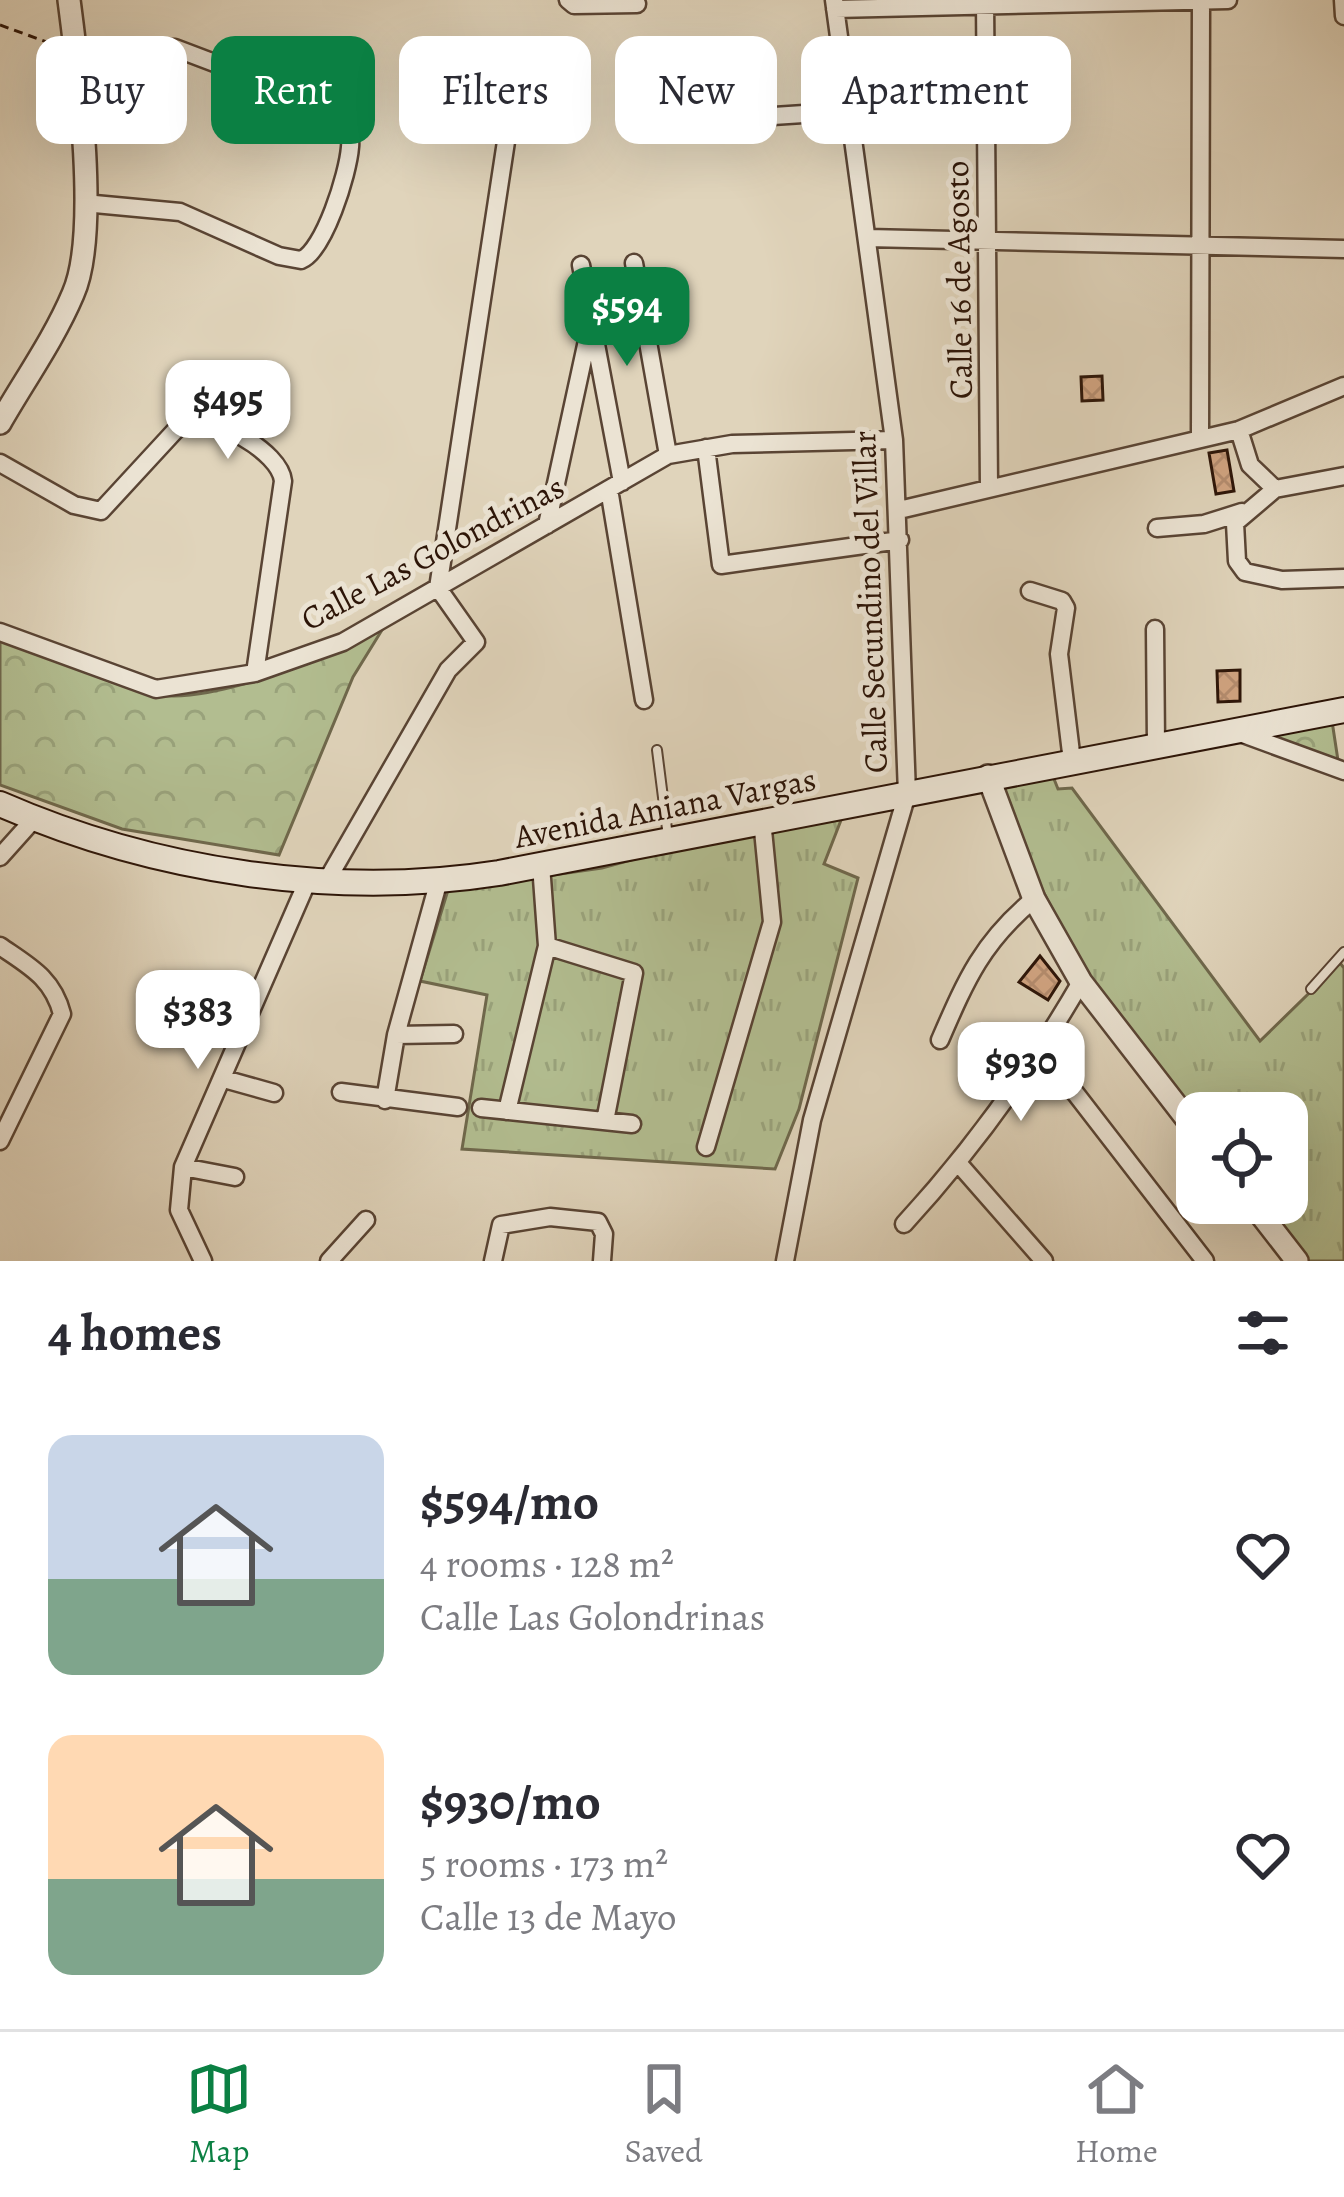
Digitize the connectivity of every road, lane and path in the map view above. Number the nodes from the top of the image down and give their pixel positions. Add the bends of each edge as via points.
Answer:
1 (69, 0) edge
2 (568, 0) edge
3 (1201, 0) edge
4 (1228, 0) edge
5 (1343, 0) edge
6 (984, 3) edge
7 (637, 4) dead end
8 (834, 4) edge
9 (1344, 16) edge
10 (0, 25) edge
11 (38, 36) edge
12 (74, 36) edge
13 (839, 36) edge
14 (187, 52) edge
15 (81, 144) edge
16 (506, 144) edge
17 (854, 144) edge
18 (84, 203) junction
19 (868, 238) junction
20 (988, 240) junction
21 (1199, 245) junction
22 (1344, 249) edge
23 (634, 263) dead end
24 (581, 265) dead end
25 (591, 320) junction
26 (1344, 386) edge
27 (0, 423) edge
28 (1239, 430) junction
29 (1200, 438) junction
30 (894, 440) junction
31 (706, 448) junction
32 (668, 454) junction
33 (0, 463) edge
34 (1344, 476) edge
35 (616, 486) junction
36 (989, 488) junction
37 (1275, 489) junction
38 (899, 510) junction
39 (1242, 512) junction
40 (547, 525) junction
41 (1157, 528) dead end
42 (900, 540) junction
43 (1344, 578) edge
44 (438, 588) junction
45 (1030, 591) dead end
46 (1155, 629) dead end
47 (0, 632) edge
48 (254, 673) junction
49 (644, 700) dead end
50 (1344, 710) edge
51 (1234, 730) junction
52 (1156, 745) junction
53 (657, 750) dead end
54 (1072, 760) junction
55 (1344, 771) edge
56 (988, 776) junction
57 (907, 794) junction
58 (0, 804) edge
59 (34, 819) junction
60 (762, 820) junction
61 (668, 839) junction
62 (0, 857) edge
63 (541, 865) junction
64 (439, 880) junction
65 (317, 881) junction
66 (1034, 899) junction
67 (0, 946) edge
68 (547, 946) junction
69 (1344, 952) edge
70 (1081, 982) junction
71 (1311, 989) dead end
72 (396, 1034) junction
73 (454, 1034) dead end
74 (940, 1040) dead end
75 (1042, 1050) junction
76 (224, 1079) junction
77 (340, 1092) dead end
78 (274, 1093) dead end
79 (385, 1100) junction
80 (1176, 1105) edge
81 (458, 1107) dead end
82 (481, 1108) dead end
83 (507, 1111) junction
84 (605, 1121) junction
85 (632, 1124) dead end
86 (0, 1141) edge
87 (706, 1147) dead end
88 (959, 1164) junction
89 (183, 1167) junction
90 (235, 1177) dead end
91 (366, 1220) dead end
92 (904, 1224) dead end
93 (1268, 1224) edge
94 (203, 1261) edge
95 (329, 1261) edge
96 (493, 1261) edge
97 (602, 1261) edge
98 (785, 1261) edge
99 (1043, 1261) edge
100 (1205, 1261) edge
101 (1297, 1261) edge

1 - 12 street
2 - 7 street
3 - 4 street
3 - 6 street
3 - 21 street
5 - 9 street
6 - 8 street
6 - 20 street, Calle 16 de Agosto
8 - 13 street, Calle Secundino del Villar
10 - 11 path
14 - 18 street via 341,118 350,148 320,247 301,260 180,212
15 - 18 street
16 - 44 street
17 - 19 street, Calle Secundino del Villar
18 - 27 street via 74,294
19 - 20 street
19 - 30 street, Calle Secundino del Villar
20 - 21 street
20 - 36 street, Calle 16 de Agosto
21 - 22 street
21 - 29 street
23 - 32 street
24 - 25 street
25 - 35 street
25 - 40 street
26 - 28 street
28 - 29 street
28 - 37 street via 1250,465
29 - 36 street
30 - 31 street, Calle Las Golondrinas
30 - 38 street, Calle Secundino del Villar
31 - 32 street, Calle Las Golondrinas
31 - 42 street via 721,565
32 - 35 street, Calle Las Golondrinas
33 - 48 street via 74,505 101,511 184,421 199,419 266,452 283,481
34 - 37 street
35 - 40 street, Calle Las Golondrinas
35 - 49 street
36 - 38 street
37 - 39 street
38 - 42 street, Calle Secundino del Villar
39 - 41 street
39 - 43 street via 1233,534 1245,572
40 - 44 street, Calle Las Golondrinas
42 - 57 street, Calle Secundino del Villar
44 - 48 street, Calle Las Golondrinas via 343,642
44 - 65 street via 476,642 448,670
45 - 54 street via 1066,608 1059,653
46 - 52 street
47 - 48 street, Calle Las Golondrinas via 156,688
50 - 51 main road, Avenida Aniana Vargas
51 - 52 main road, Avenida Aniana Vargas
51 - 55 street
52 - 54 main road, Avenida Aniana Vargas
53 - 61 lane
54 - 56 main road, Avenida Aniana Vargas
56 - 57 main road, Avenida Aniana Vargas
56 - 66 street
57 - 60 main road, Avenida Aniana Vargas
57 - 98 street, Calle Secundino del Villar via 812,1120
58 - 59 main road, Avenida Aniana Vargas
59 - 62 street
59 - 65 main road, Avenida Aniana Vargas via 125,848
60 - 61 main road, Avenida Aniana Vargas
60 - 87 street via 772,922
61 - 63 main road, Avenida Aniana Vargas
63 - 64 main road, Avenida Aniana Vargas
63 - 68 street
64 - 65 main road, Avenida Aniana Vargas
64 - 72 street
65 - 76 street
66 - 70 street
66 - 74 street via 995,932
67 - 86 street via 39,972 62,1014
68 - 83 street
68 - 84 street via 634,973
69 - 71 lane
70 - 75 street
70 - 80 street
72 - 73 street
72 - 79 street
75 - 88 street
75 - 100 street
76 - 78 street
76 - 89 street
77 - 79 street
79 - 81 street
82 - 83 street
83 - 84 street
84 - 85 street
88 - 92 street
88 - 99 street
89 - 90 street
89 - 94 street via 178,1210
91 - 95 street
93 - 101 street
96 - 97 street via 501,1225 550,1217 598,1222

